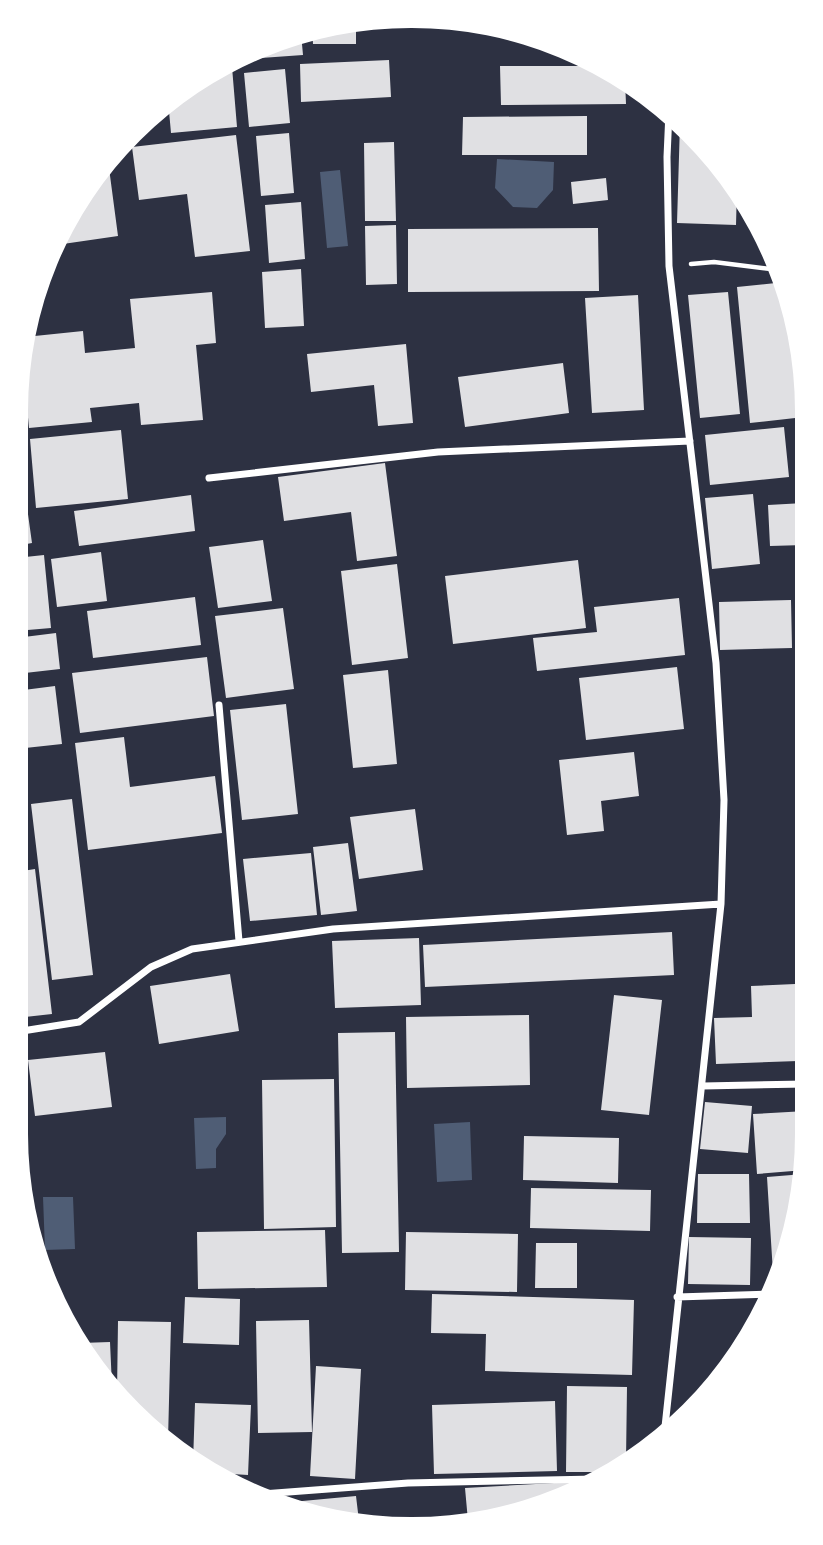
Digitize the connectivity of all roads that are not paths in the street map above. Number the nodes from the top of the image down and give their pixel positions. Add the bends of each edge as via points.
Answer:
1 (668, 127) edge
2 (690, 441) junction
3 (209, 478) dead end
4 (219, 705) dead end
5 (721, 904) junction
6 (239, 941) junction
7 (28, 1030) edge
8 (795, 1084) edge
9 (703, 1086) junction
10 (759, 1294) edge
11 (677, 1297) junction
12 (665, 1421) edge
13 (576, 1479) edge
14 (277, 1493) edge

1 - 2 street via 669,266
2 - 3 street via 438,452
2 - 5 street via 716,663 724,800
4 - 6 street
5 - 6 street via 333,929
5 - 9 street
6 - 7 street via 192,949 150,967 79,1022
8 - 9 street
9 - 11 street
10 - 11 street
11 - 12 street
13 - 14 street via 408,1483

